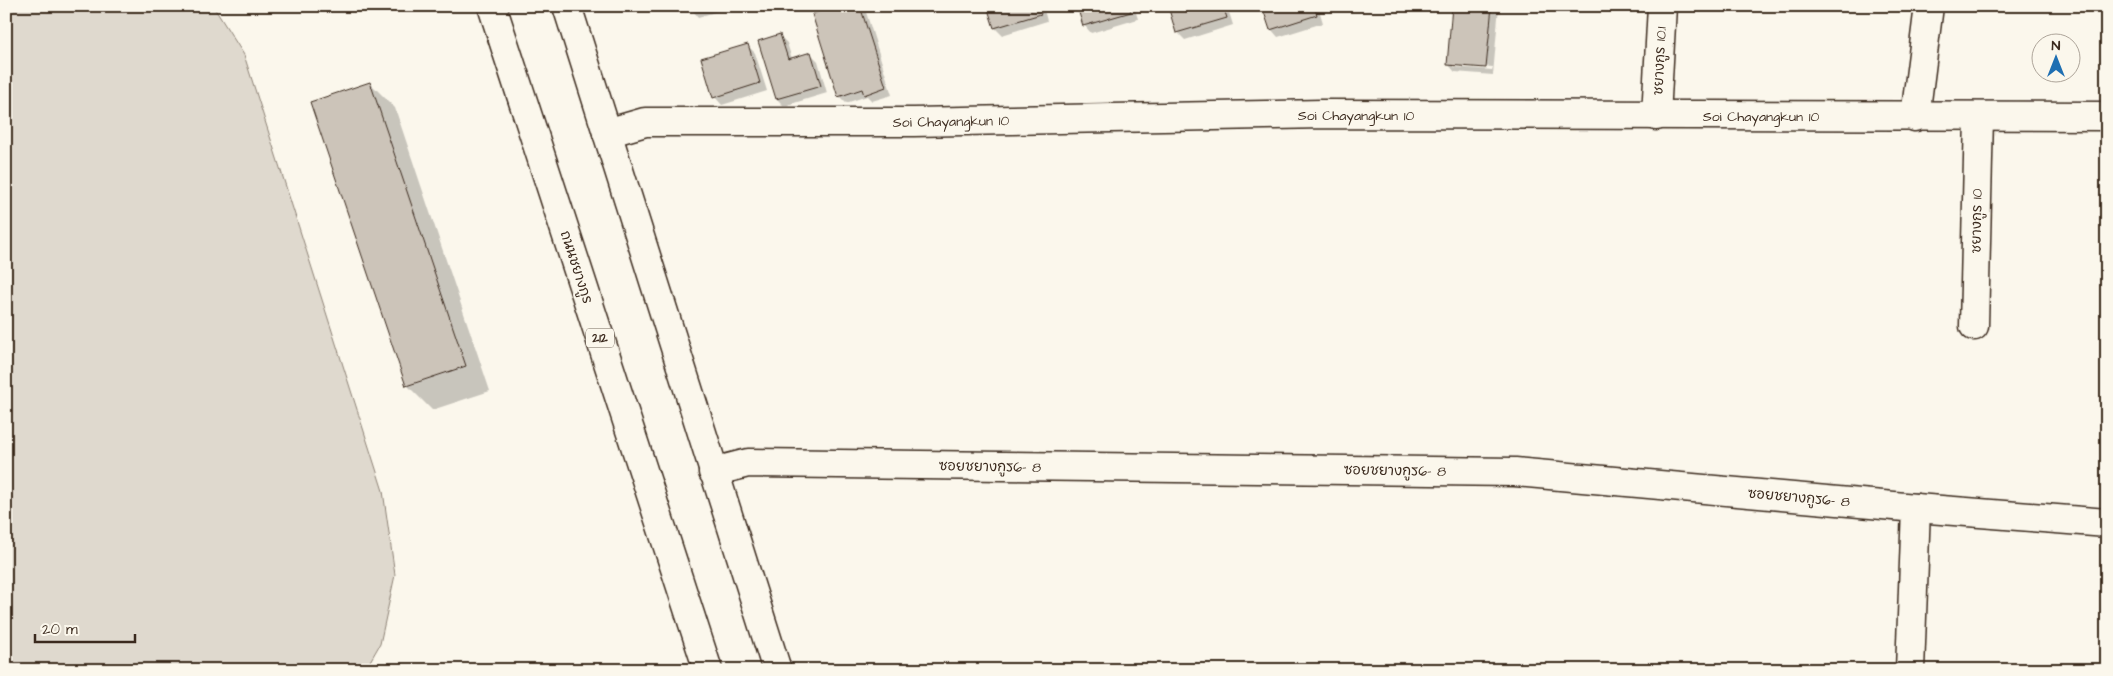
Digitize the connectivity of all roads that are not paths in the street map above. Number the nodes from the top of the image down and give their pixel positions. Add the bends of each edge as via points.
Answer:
1 (492, 6) edge
2 (567, 6) edge
3 (1662, 6) edge
4 (1929, 6) edge
5 (1656, 116) junction
6 (2107, 116) edge
7 (1915, 117) junction
8 (1979, 117) junction
9 (607, 133) junction
10 (1974, 326) dead end
11 (713, 472) junction
12 (1916, 508) junction
13 (2107, 522) edge
14 (708, 670) edge
15 (777, 670) edge
16 (1910, 670) edge

1 - 14 street, ถนนชยางกูร / 212
2 - 9 street
3 - 5 street, ชยางกูร 10.1
4 - 7 street
5 - 7 street, Soi Chayangkun 10
5 - 9 street, Soi Chayangkun 10 via 1322,114 914,122 645,122
6 - 8 street, Soi Chayangkun 10
7 - 8 street, Soi Chayangkun 10
8 - 10 street, ชยางกูร 10
9 - 11 street
11 - 12 street, ซอยชยางกูร6- 8 via 748,463 1515,472
11 - 15 street
12 - 13 street, ซอยชยางกูร6- 8
12 - 16 street

